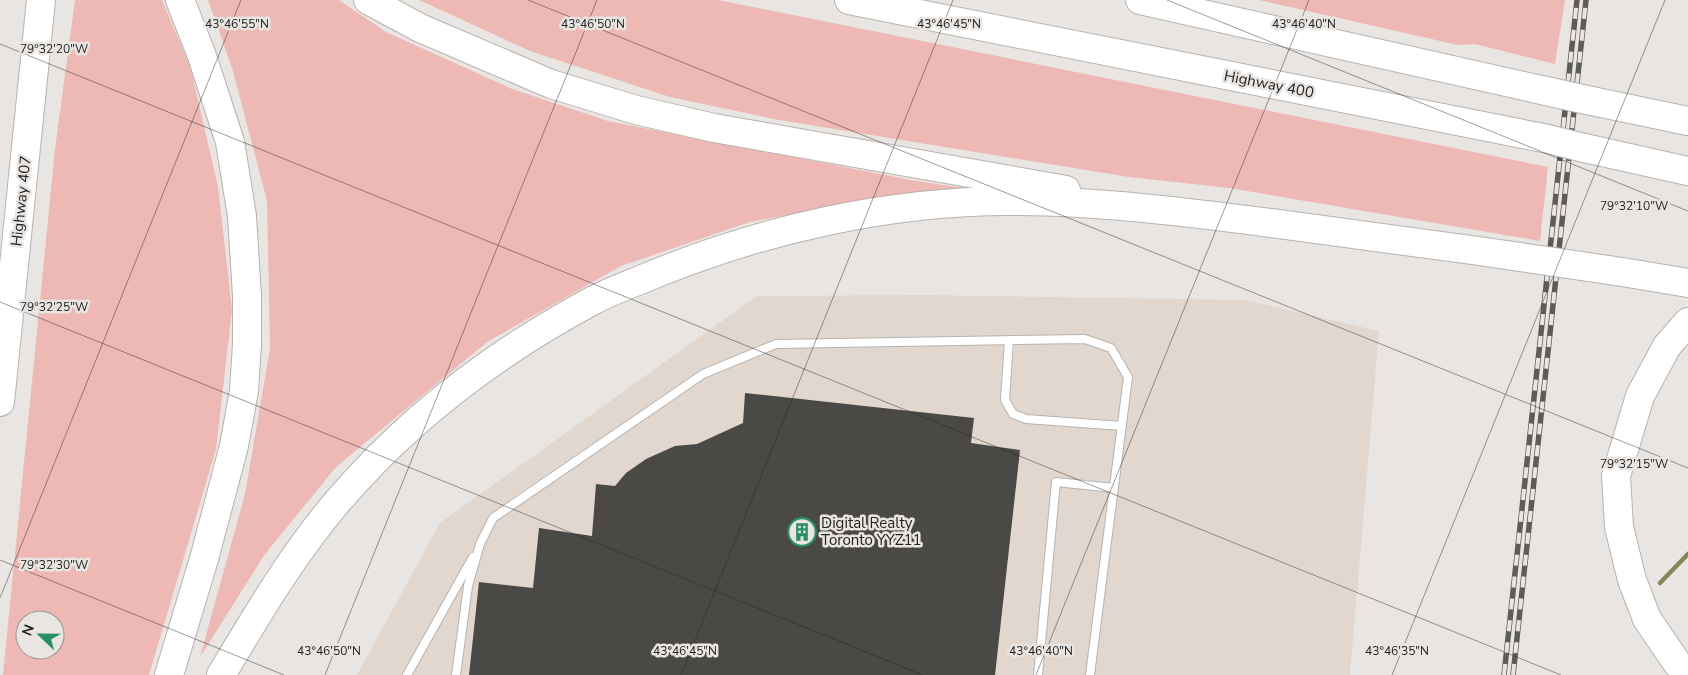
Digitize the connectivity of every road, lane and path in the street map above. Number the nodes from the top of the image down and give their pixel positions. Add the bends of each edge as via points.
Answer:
1 (41, 0) edge
2 (180, 0) edge
3 (368, 0) edge
4 (849, 0) edge
5 (1140, 0) edge
6 (1688, 121) edge
7 (1688, 171) edge
8 (1180, 211) junction
9 (1688, 283) edge
10 (1688, 322) edge
11 (1010, 340) junction
12 (0, 402) edge
13 (1122, 426) junction
14 (1114, 488) junction
15 (480, 544) junction
16 (1688, 674) edge
17 (169, 675) edge
18 (221, 675) edge
19 (407, 675) edge
20 (456, 675) edge
21 (1038, 675) edge
22 (1090, 675) edge

1 - 12 highway, Highway 407
2 - 17 highway via 230,142 242,216 248,296 244,391 234,446
3 - 8 highway via 420,28 551,84 636,110 714,128
4 - 7 highway, Highway 400, bridge via 1548,139
5 - 6 highway, bridge
8 - 9 highway, bridge
8 - 18 highway via 1009,201 856,214 770,234 686,261 596,299 519,344 439,402 371,465 329,512 288,566
10 - 16 highway via 1668,346 1640,396 1616,476 1619,527 1632,580 1647,619
11 - 13 lane via 1085,339 1111,348 1128,377
11 - 13 lane via 1005,400 1013,414 1026,419
11 - 15 lane via 776,344 703,374 493,518
13 - 14 lane
14 - 21 lane via 1056,482
14 - 22 lane
15 - 19 lane
15 - 20 lane via 468,586

